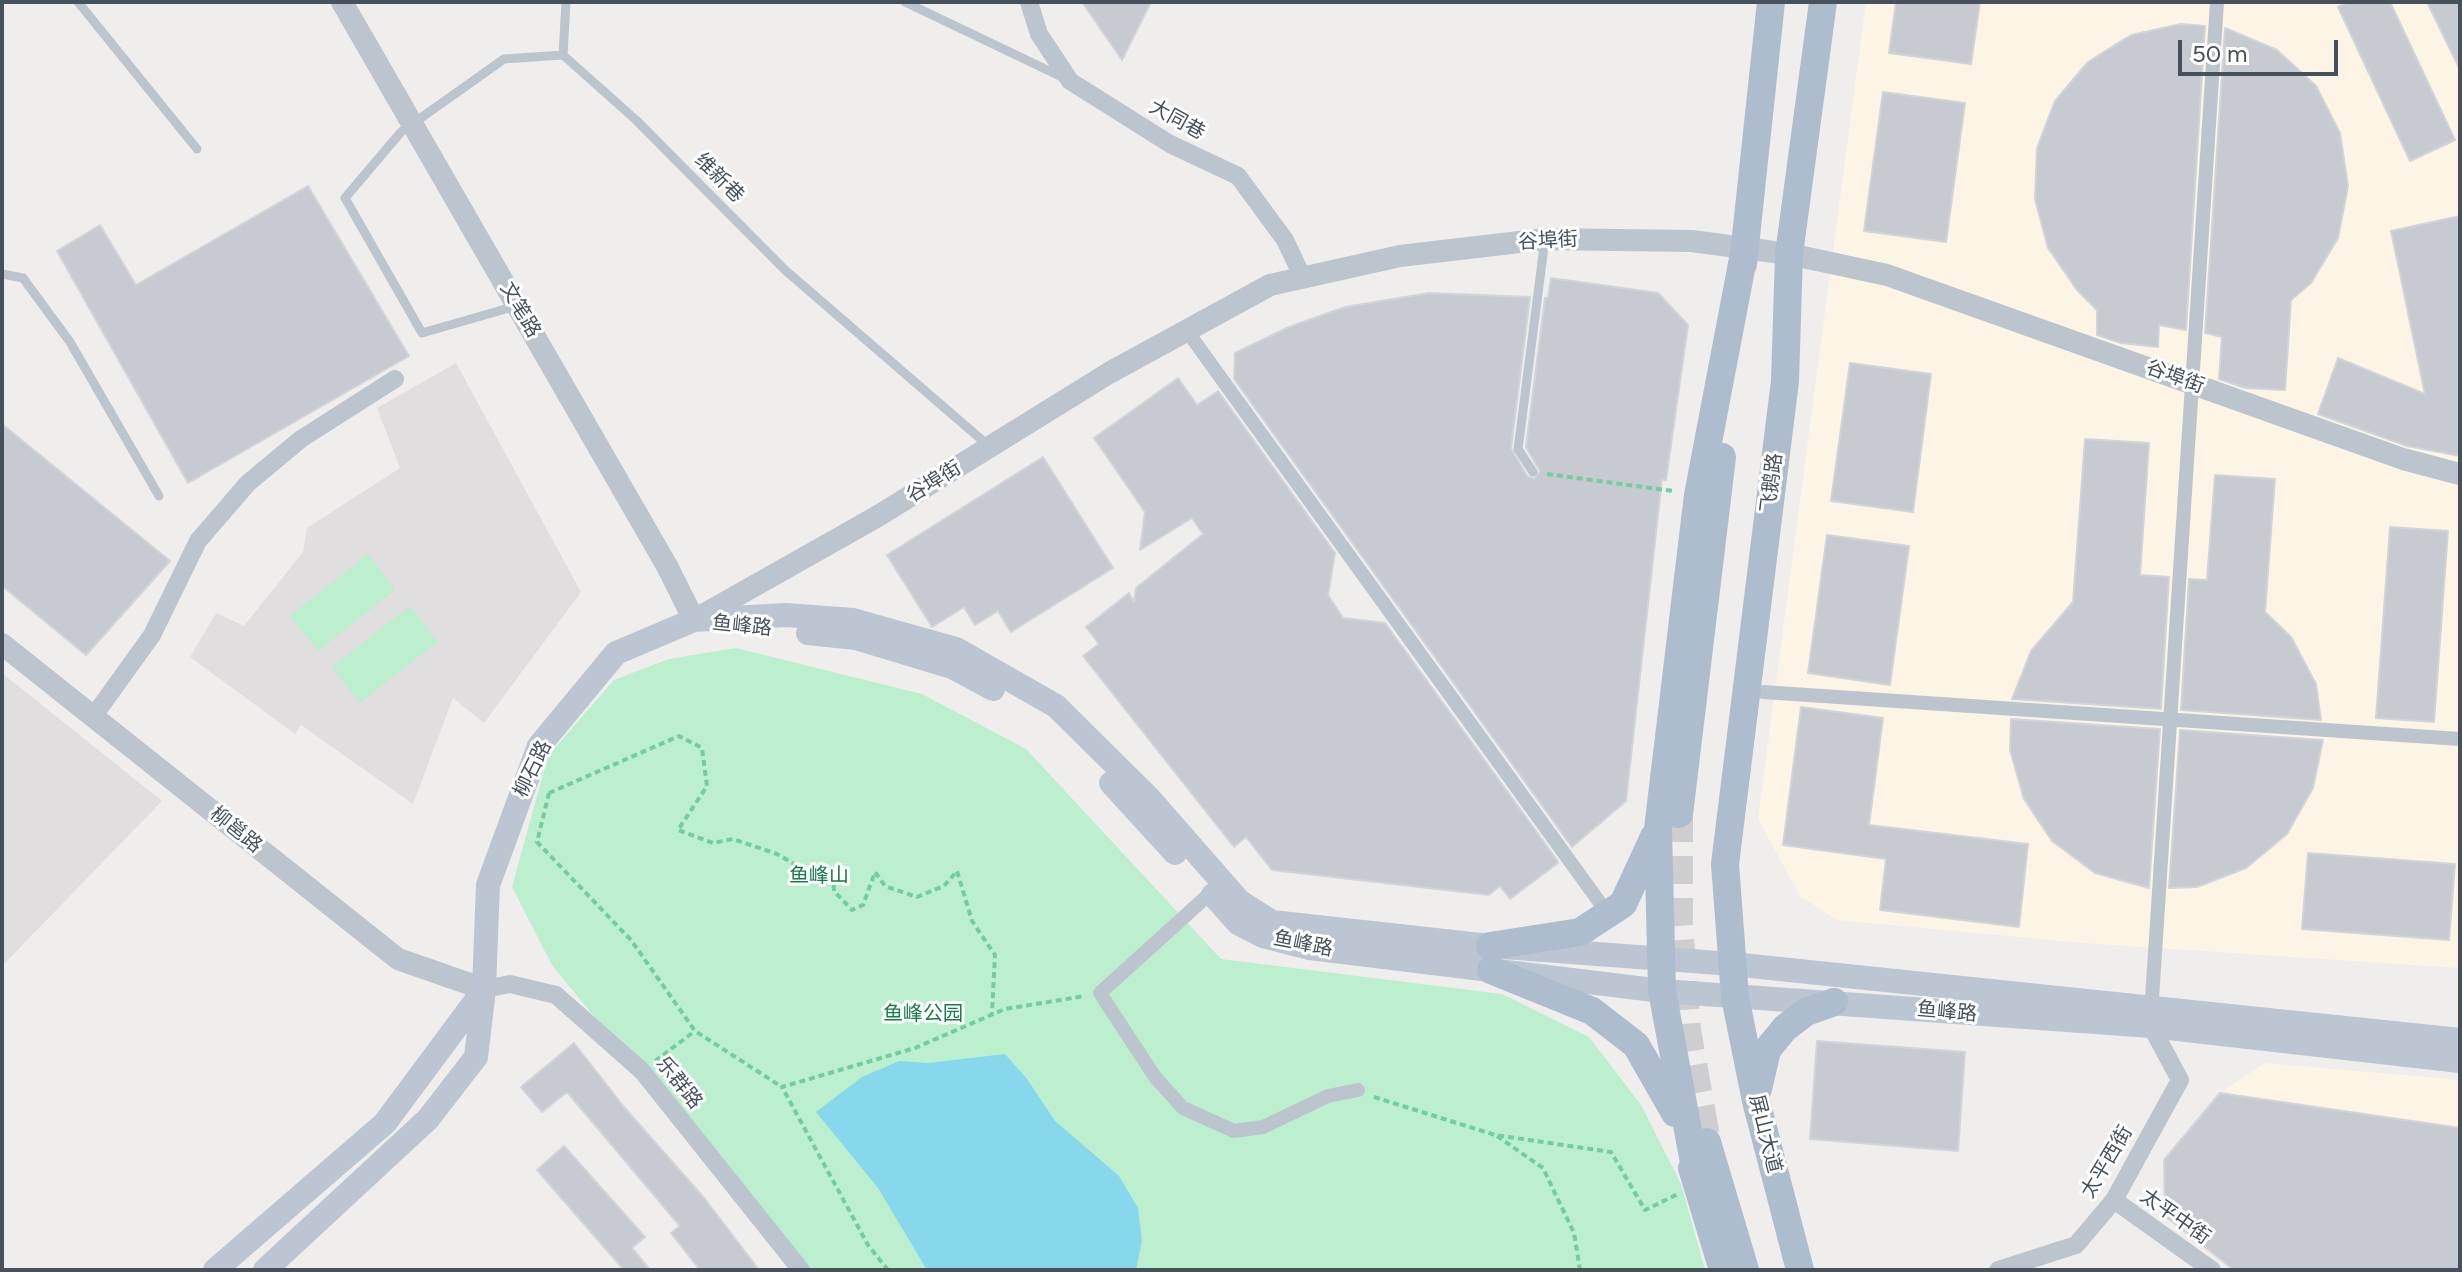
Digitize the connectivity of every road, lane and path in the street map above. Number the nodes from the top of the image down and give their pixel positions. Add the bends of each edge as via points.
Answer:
1 (78, 2) edge
2 (342, 2) edge
3 (566, 2) edge
4 (905, 2) edge
5 (1029, 2) edge
6 (1771, 2) edge
7 (1823, 2) edge
8 (2217, 2) edge
9 (563, 55) junction
10 (1070, 81) junction
11 (407, 128) junction
12 (197, 149) dead end
13 (1545, 239) junction
14 (1745, 248) junction
15 (1789, 254) junction
16 (2, 274) edge
17 (1303, 278) junction
18 (517, 305) junction
19 (1187, 331) junction
20 (395, 379) dead end
21 (2192, 383) junction
22 (990, 447) junction
23 (1533, 472) joint
24 (2460, 474) edge
25 (1698, 495) junction
26 (159, 496) dead end
27 (694, 620) junction
28 (2, 644) edge
29 (1763, 692) dead end
30 (93, 717) junction
31 (2168, 720) junction
32 (2460, 739) edge
33 (524, 779) junction
34 (549, 793) junction
35 (1669, 821) junction
36 (1216, 887) junction
37 (1608, 914) junction
38 (1491, 958) junction
39 (1661, 959) junction
40 (1732, 964) junction
41 (484, 989) junction
42 (1662, 991) junction
43 (1100, 993) junction
44 (1735, 997) junction
45 (1834, 1002) junction
46 (992, 1014) junction
47 (2151, 1017) junction
48 (695, 1031) junction
49 (2460, 1040) edge
50 (2460, 1061) edge
51 (642, 1071) junction
52 (782, 1087) junction
53 (1358, 1090) joint
54 (1756, 1101) junction
55 (1495, 1135) junction
56 (1707, 1142) tunnel mouth
57 (1698, 1184) junction
58 (2114, 1200) junction
59 (215, 1270) edge
60 (265, 1270) edge
61 (801, 1270) edge
62 (888, 1270) edge
63 (1580, 1270) edge
64 (1723, 1270) edge
65 (1745, 1270) edge
66 (1800, 1270) edge
67 (1998, 1270) edge
68 (2212, 1270) edge

1 - 12 lane
2 - 11 street, 文笔路
3 - 9 lane
4 - 10 lane
5 - 10 street, 大同巷 via 1039,34
6 - 14 main road
7 - 15 main road, 飞鹅路
8 - 21 street
9 - 11 lane via 504,59
9 - 22 lane, 维新巷 via 636,120 785,270
10 - 17 street, 大同巷 via 1170,144 1238,176 1285,240
11 - 18 street, 文笔路
11 - 18 lane via 345,198 422,333
13 - 14 street, 谷埠街 via 1692,241
13 - 17 street, 谷埠街 via 1400,256
13 - 23 lane via 1518,449
14 - 15 street, 谷埠街
14 - 25 main road
14 - 35 main road
15 - 21 street, 谷埠街 via 1887,275
15 - 40 main road, 飞鹅路 via 1785,381 1725,864
16 - 26 lane via 23,278 70,342
17 - 19 street, 谷埠街 via 1270,285
18 - 27 street, 文笔路
19 - 22 street, 谷埠街
19 - 37 street
20 - 30 street via 301,439 248,483 198,541 152,635
21 - 24 street, 谷埠街 via 2403,459
21 - 31 street
22 - 27 street, 谷埠街
23 - 25 path
25 - 35 main road
27 - 33 main road, 柳石路 via 616,653 539,746
27 - 36 main road, 鱼峰路 via 856,638 952,667 1043,715
28 - 30 street, 柳邕路
29 - 31 street
30 - 41 street, 柳邕路 via 398,959
31 - 32 street
31 - 47 street
33 - 34 path
33 - 41 main road, 柳石路 via 488,885
34 - 46 path via 679,736 702,748 707,786 678,830 713,843 733,839 803,869 833,868 834,891 852,910 863,905 875,872 885,886 917,897 944,886 957,871 972,921 995,955
34 - 48 path via 537,842 631,940
35 - 37 main road via 1623,904
35 - 39 main road
36 - 38 main road, 鱼峰路 via 1238,923 1263,936 1310,948
36 - 43 street
37 - 38 main road via 1580,932
38 - 39 main road, 鱼峰路
38 - 42 main road, 鱼峰路
38 - 57 main road via 1592,1011 1636,1045 1671,1101
39 - 40 main road, 鱼峰路
39 - 42 main road
40 - 44 main road, 飞鹅路
40 - 47 main road, 鱼峰路
41 - 51 street, 乐群路 via 510,984 556,995
41 - 59 main road via 385,1123
41 - 60 main road, 柳石路 via 476,1057 428,1119
42 - 44 main road, 鱼峰路
42 - 57 main road
43 - 46 path
43 - 53 street via 1155,1077 1183,1108 1234,1131 1263,1127 1328,1096
44 - 45 main road, 鱼峰路
44 - 54 main road, 屏山大道
45 - 47 main road, 鱼峰路
45 - 54 main road via 1806,1012 1767,1050
46 - 52 path via 915,1048
47 - 49 main road, 鱼峰路
47 - 50 main road, 鱼峰路
47 - 58 street, 太平西街 via 2180,1080
48 - 51 path
48 - 52 path
51 - 61 street, 乐群路
52 - 62 path via 868,1245
53 - 55 path
54 - 66 main road, 屏山大道
55 - 57 path via 1611,1152 1645,1210
55 - 63 path via 1543,1168 1574,1233
56 - 65 main road
57 - 64 main road
58 - 67 street, 太平西街 via 2076,1245
58 - 68 street, 太平中街

